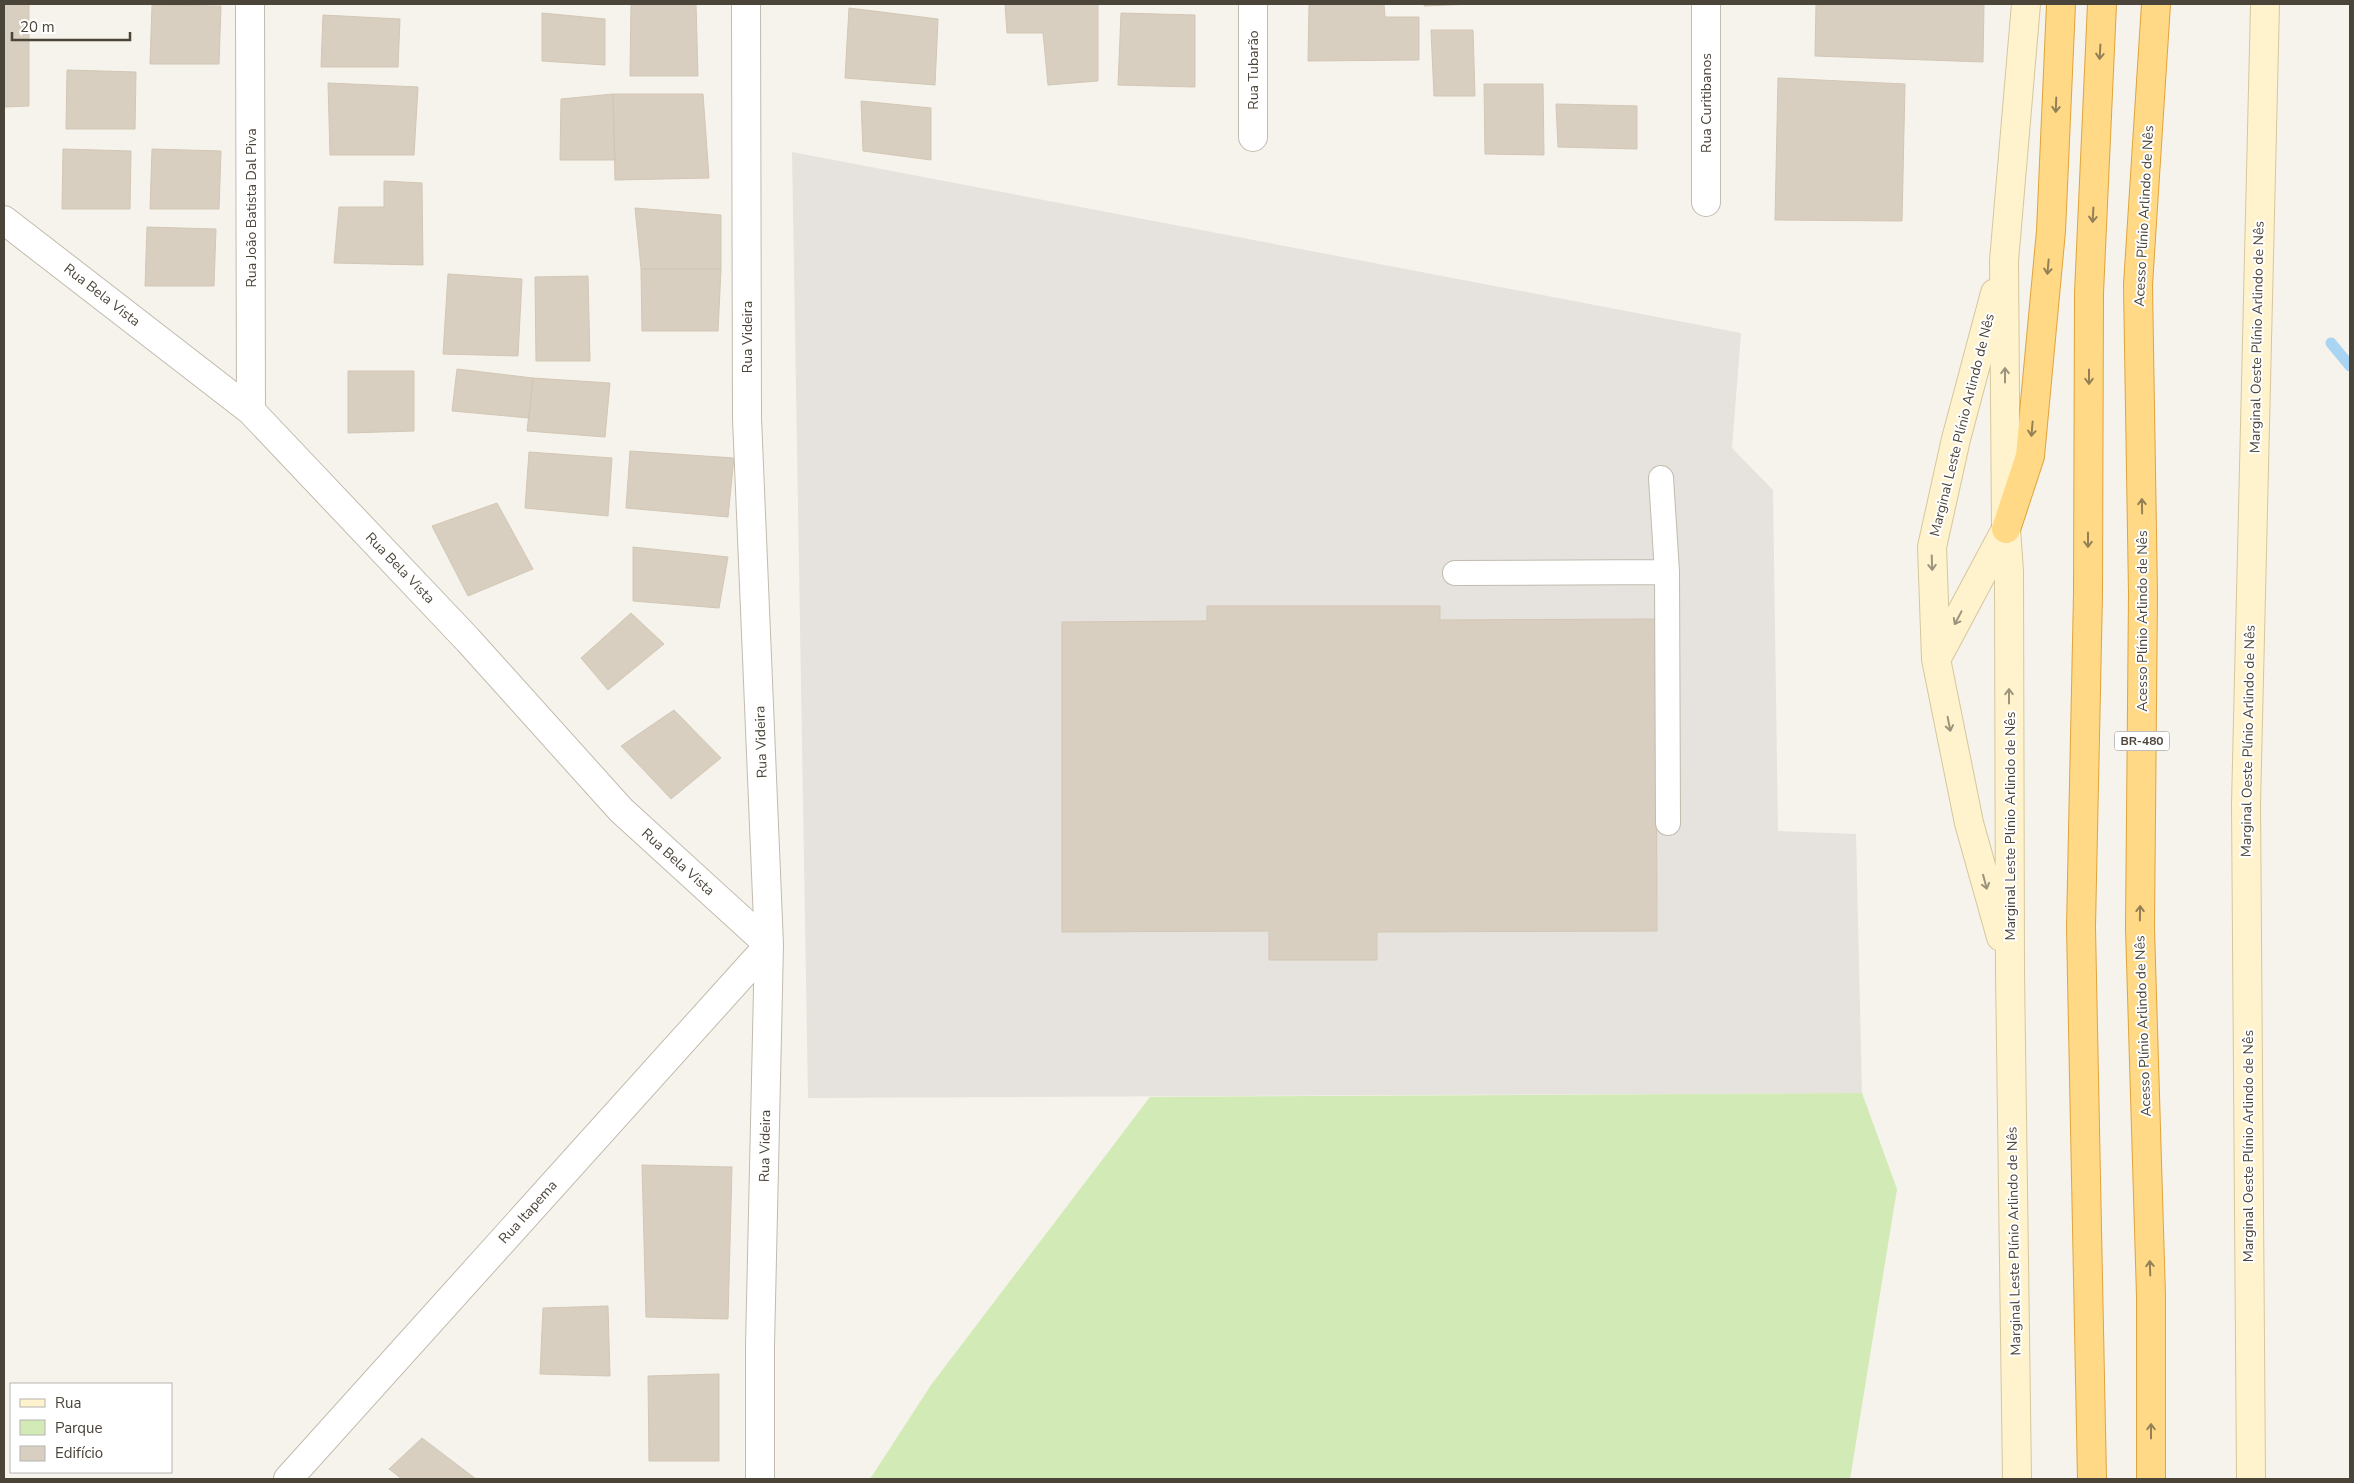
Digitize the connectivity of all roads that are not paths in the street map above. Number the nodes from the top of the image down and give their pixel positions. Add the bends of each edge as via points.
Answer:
1 (250, 4) edge
2 (746, 4) edge
3 (1252, 4) edge
4 (1706, 4) edge
5 (2026, 4) edge
6 (2061, 4) edge
7 (2102, 4) edge
8 (2156, 4) edge
9 (2265, 4) edge
10 (1253, 137) dead end
11 (1706, 202) dead end
12 (4, 220) edge
13 (2004, 260) junction
14 (252, 412) junction
15 (1661, 478) dead end
16 (2006, 529) junction
17 (1667, 572) junction
18 (1454, 574) dead end
19 (1936, 659) junction
20 (1668, 823) dead end
21 (769, 945) junction
22 (2010, 972) junction
23 (288, 1479) edge
24 (760, 1479) edge
25 (2017, 1479) edge
26 (2092, 1479) edge
27 (2151, 1479) edge
28 (2251, 1479) edge

1 - 14 street, Rua João Batista Dal Piva
2 - 21 street, Rua Videira via 747,418
3 - 10 street, Rua Tubarão
4 - 11 street, Rua Curitibanos
5 - 13 main road, Marginal Leste Plínio Arlindo de Nês
6 -> 16 highway via 2051,231 2030,456
7 -> 26 highway via 2089,293 2088,594 2081,927
27 -> 8 highway, Acesso Plínio Arlindo de Nês / BR-480 via 2151,1296 2140,928 2143,594 2138,285
9 - 28 main road, Marginal Oeste Plínio Arlindo de Nês via 2246,804
12 - 14 street, Rua Bela Vista
16 -> 13 main road, Marginal Leste Plínio Arlindo de Nês
13 -> 19 main road, Marginal Leste Plínio Arlindo de Nês via 1956,440 1932,548
14 - 21 street, Rua Bela Vista via 468,640 621,810
15 - 17 lane
16 -> 19 main road
22 -> 16 main road, Marginal Leste Plínio Arlindo de Nês via 2009,572
17 - 18 lane
17 - 20 lane
19 -> 22 main road, Marginal Leste Plínio Arlindo de Nês via 1969,823
21 - 23 street, Rua Itapema
21 - 24 street, Rua Videira
22 - 25 main road, Marginal Leste Plínio Arlindo de Nês

